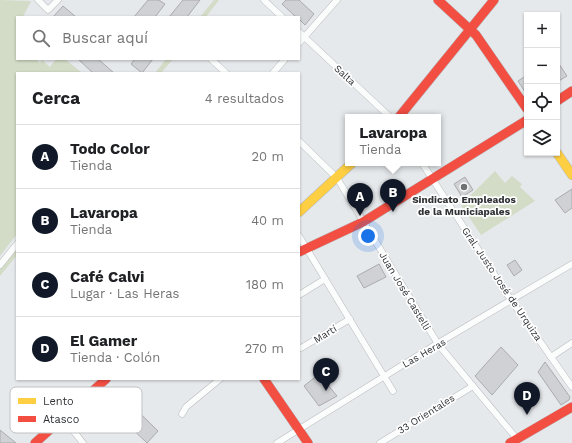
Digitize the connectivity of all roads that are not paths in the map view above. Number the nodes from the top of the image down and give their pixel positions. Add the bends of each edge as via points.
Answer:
1 (38, 0) edge
2 (58, 0) edge
3 (264, 0) edge
4 (337, 0) edge
5 (438, 0) edge
6 (494, 0) edge
7 (281, 16) edge
8 (470, 29) junction
9 (300, 33) edge
10 (304, 37) junction
11 (300, 42) edge
12 (212, 60) edge
13 (284, 60) edge
14 (225, 72) edge
15 (273, 72) edge
16 (572, 91) edge
17 (560, 99) edge
18 (524, 105) edge
19 (387, 114) edge
20 (401, 114) edge
21 (524, 122) edge
22 (300, 142) edge
23 (559, 156) edge
24 (349, 166) edge
25 (424, 166) edge
26 (572, 175) edge
27 (337, 178) junction
28 (433, 179) junction
29 (300, 211) edge
30 (363, 222) junction
31 (300, 240) edge
32 (16, 245) edge
33 (303, 250) edge
34 (572, 264) edge
35 (0, 266) edge
36 (325, 279) junction
37 (300, 294) edge
38 (511, 300) junction
39 (350, 319) junction
40 (572, 343) edge
41 (438, 344) junction
42 (301, 348) dead end
43 (551, 357) junction
44 (384, 376) junction
45 (105, 380) edge
46 (219, 380) edge
47 (265, 380) edge
48 (472, 386) junction
49 (97, 387) edge
50 (572, 387) edge
51 (393, 391) dead end
52 (572, 407) edge
53 (182, 414) dead end
54 (298, 429) junction
55 (46, 433) edge
56 (75, 433) edge
57 (514, 441) edge
58 (35, 443) edge
59 (83, 443) edge
60 (277, 443) edge
61 (308, 443) edge
62 (380, 443) edge

1 - 2 street via 48,10
3 - 7 street
4 - 10 street
5 - 8 street via 458,21
6 - 8 street
8 - 18 street
8 - 20 street
9 - 10 street, Salta
10 - 11 street
10 - 19 street, Salta
12 - 14 street
13 - 15 street
16 - 17 street
21 - 28 street
22 - 27 street, Juan José Castelli
23 - 26 street
24 - 27 street
25 - 28 street
27 - 29 street
27 - 30 street, Juan José Castelli
28 - 30 street
28 - 38 street, Gral. Justo José de Urquiza
30 - 33 street
30 - 41 street, Juan José Castelli
31 - 33 street
32 - 35 street
33 - 36 street
34 - 38 street, Las Heras
36 - 37 street
36 - 39 street
38 - 41 street, Las Heras
38 - 43 street, Gral. Justo José de Urquiza
39 - 42 street, Martí
39 - 44 street
40 - 43 street
41 - 44 street, Las Heras
41 - 48 street, Juan José Castelli
43 - 50 street, Gral. Justo José de Urquiza
44 - 51 street
44 - 54 street, Las Heras
45 - 49 street
46 - 53 street via 186,407
47 - 54 street
48 - 57 street, Juan José Castelli
48 - 62 street, 33 Orientales
52 - 57 street
54 - 60 street, Las Heras
54 - 61 street
55 - 58 street
56 - 59 street

